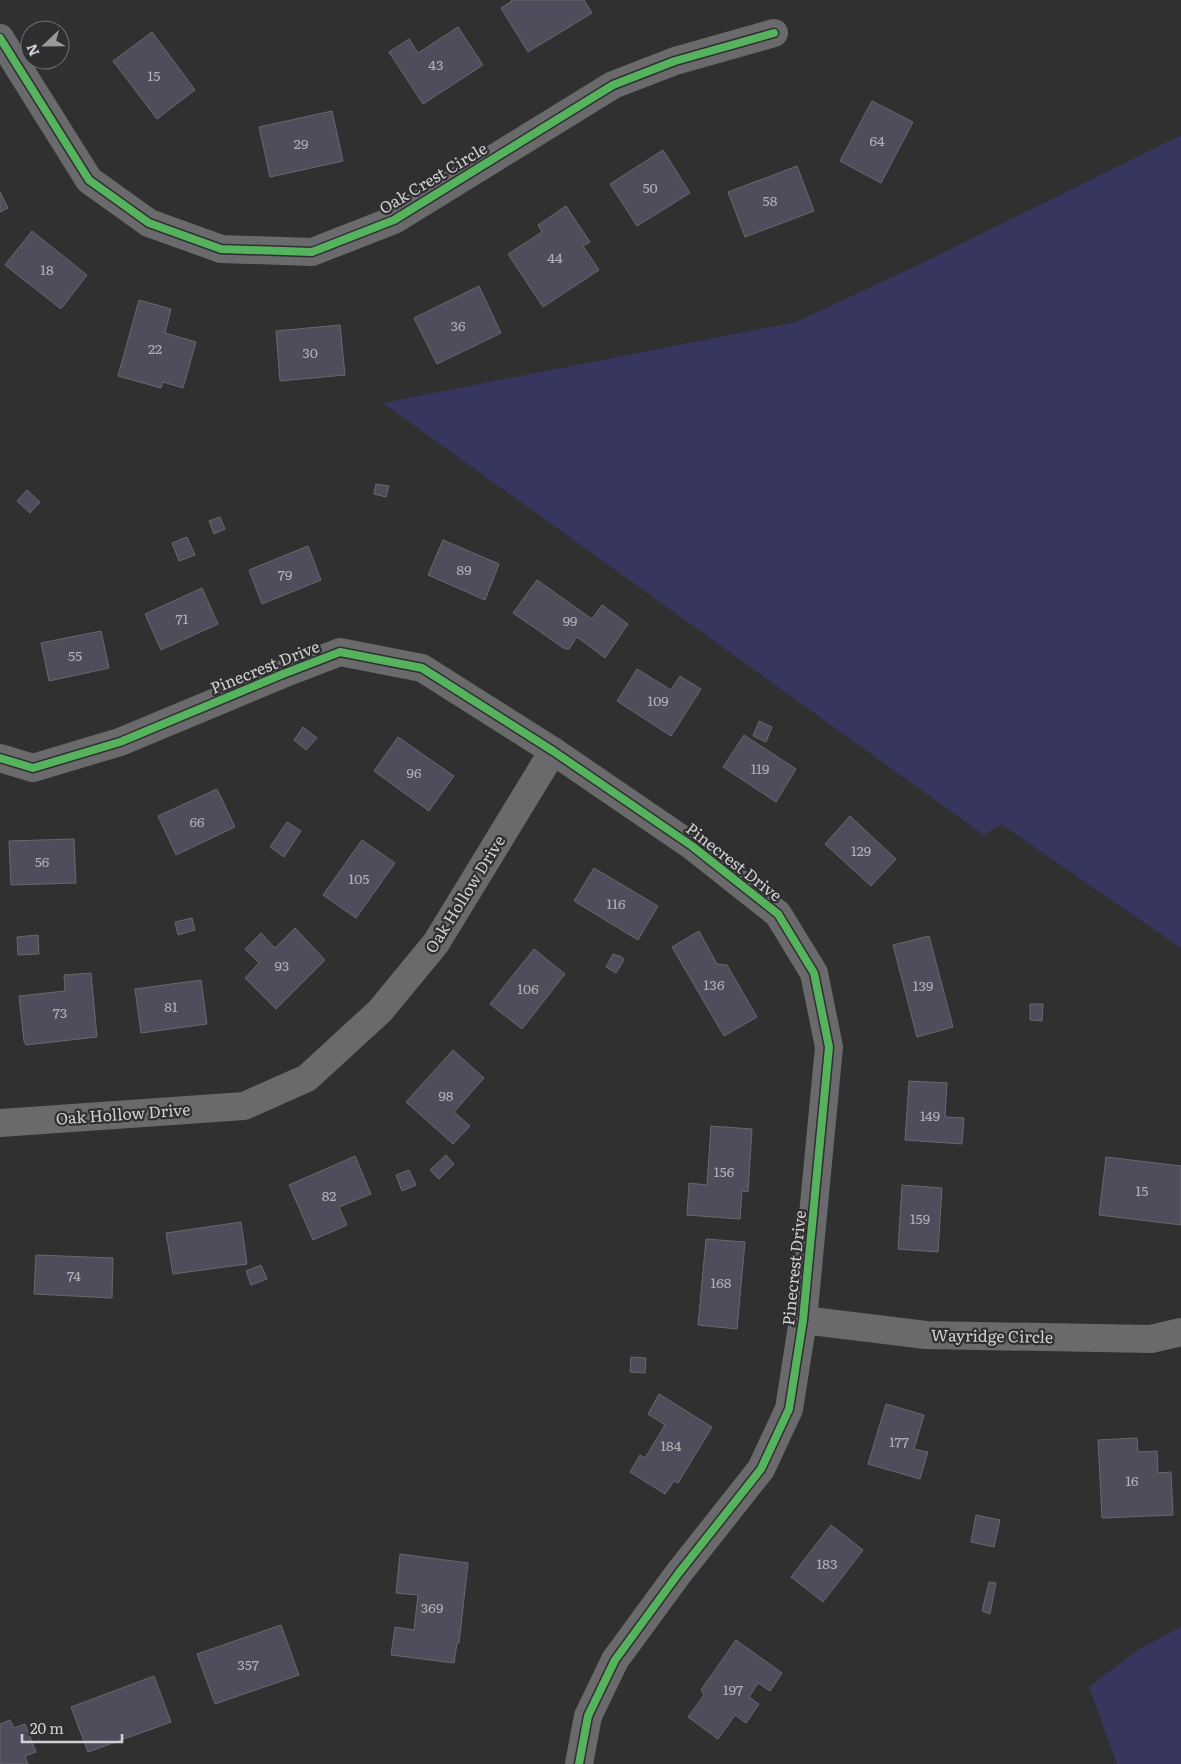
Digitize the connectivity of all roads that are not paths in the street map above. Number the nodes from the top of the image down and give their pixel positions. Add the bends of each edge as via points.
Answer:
1 (774, 33) dead end
2 (0, 38) edge
3 (553, 751) junction
4 (0, 758) edge
5 (0, 1123) edge
6 (803, 1320) junction
7 (1181, 1332) edge
8 (579, 1764) edge

1 - 2 street, Oak Crest Circle via 675,61 613,85 394,220 312,252 221,249 150,223 89,180
3 - 4 street, Pinecrest Drive via 422,668 340,652 120,742 33,768
3 - 5 street, Oak Hollow Drive via 436,943 380,1011 307,1078 244,1106
3 - 6 street, Pinecrest Drive via 692,846 778,914 814,973 829,1047
6 - 7 street, Wayridge Circle via 926,1335 1151,1339
6 - 8 street, Pinecrest Drive via 789,1409 761,1469 678,1574 616,1660 588,1716

